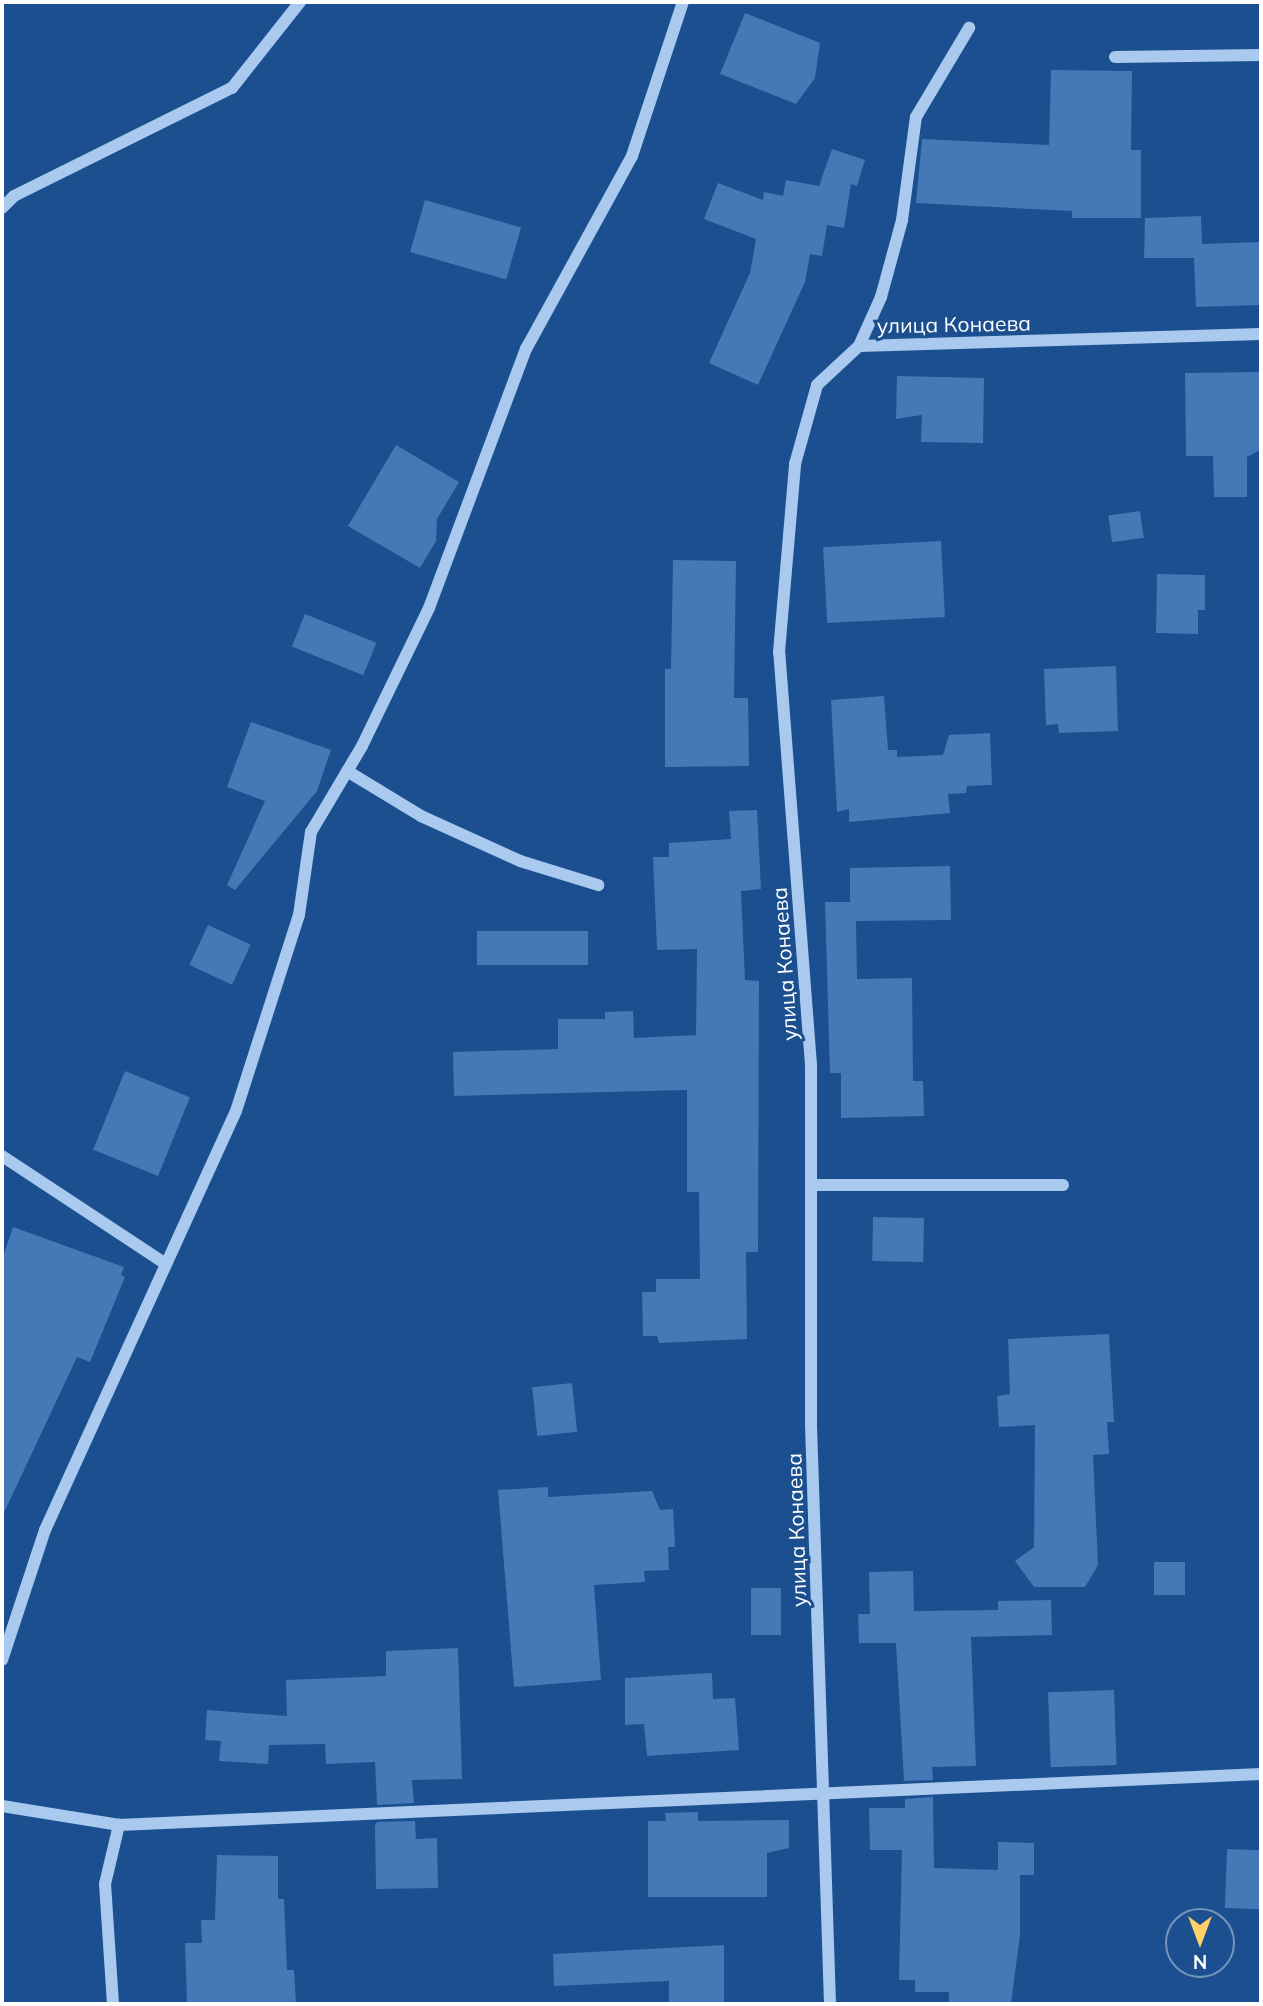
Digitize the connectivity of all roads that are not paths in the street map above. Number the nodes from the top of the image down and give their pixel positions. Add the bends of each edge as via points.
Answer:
1 (300, 2) edge
2 (683, 2) edge
3 (969, 28) dead end
4 (1261, 55) edge
5 (1115, 57) dead end
6 (2, 208) edge
7 (1261, 334) edge
8 (859, 346) junction
9 (347, 771) junction
10 (598, 885) dead end
11 (2, 1156) edge
12 (812, 1185) junction
13 (1063, 1185) dead end
14 (164, 1263) junction
15 (2, 1660) edge
16 (1261, 1774) edge
17 (825, 1791) junction
18 (2, 1806) edge
19 (119, 1825) junction
20 (113, 2004) edge
21 (830, 2004) edge

1 - 6 street via 232,88 14,196
2 - 9 street via 632,156 526,349 429,608
3 - 8 street via 916,117 902,220 881,297
4 - 5 street
7 - 8 street, улица Конаева
8 - 12 street, улица Конаева via 817,385 795,464 779,652 811,1065
9 - 10 street via 421,816 520,862
9 - 14 street via 311,832 299,915 236,1111
11 - 14 street
12 - 13 street
12 - 17 street, улица Конаева via 811,1424
14 - 15 street via 45,1530
16 - 17 street
17 - 19 street
17 - 21 street, улица Конаева
18 - 19 street
19 - 20 street via 105,1884

